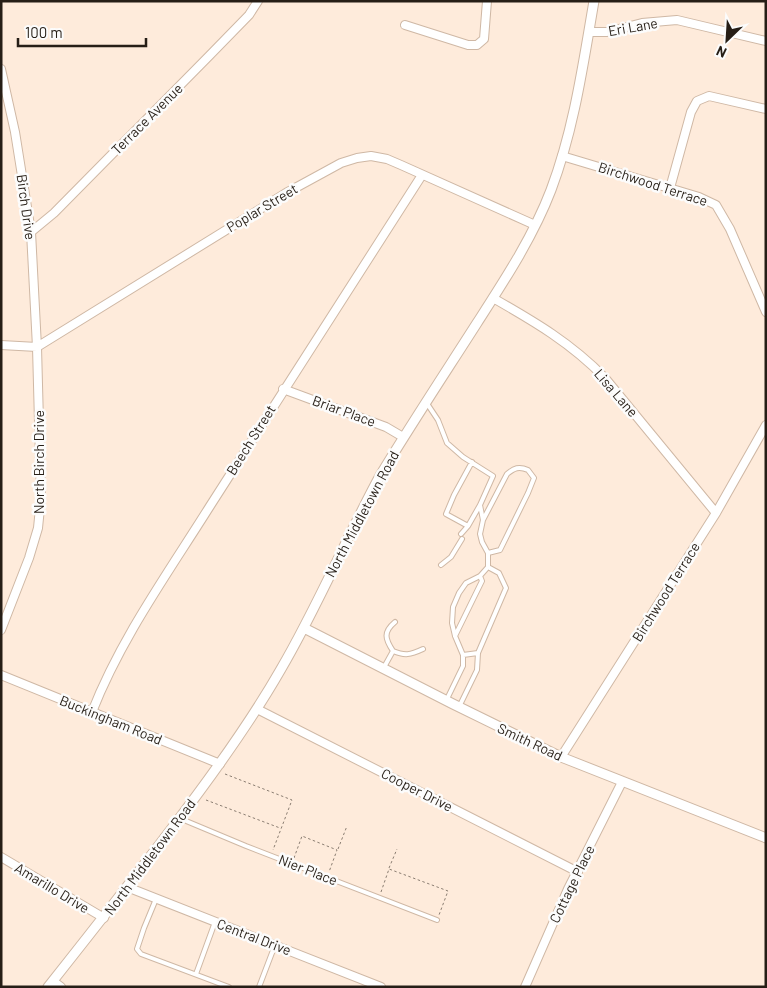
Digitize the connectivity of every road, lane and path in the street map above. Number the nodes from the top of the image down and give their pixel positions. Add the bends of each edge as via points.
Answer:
1 (258, 1) edge
2 (487, 1) edge
3 (594, 1) edge
4 (405, 25) dead end
5 (589, 32) junction
6 (766, 41) edge
7 (1, 69) edge
8 (766, 109) edge
9 (562, 156) junction
10 (422, 174) junction
11 (670, 188) junction
12 (535, 225) junction
13 (31, 232) junction
14 (493, 298) junction
15 (766, 312) edge
16 (1, 345) edge
17 (37, 347) junction
18 (283, 389) junction
19 (426, 402) junction
20 (766, 425) edge
21 (403, 437) junction
22 (472, 462) junction
23 (480, 505) junction
24 (716, 513) junction
25 (483, 520) junction
26 (468, 526) junction
27 (488, 553) junction
28 (441, 565) dead end
29 (488, 567) junction
30 (480, 576) junction
31 (395, 622) dead end
32 (304, 628) junction
33 (1, 630) edge
34 (455, 636) junction
35 (423, 649) dead end
36 (393, 651) junction
37 (478, 653) junction
38 (463, 655) junction
39 (383, 668) junction
40 (1, 675) edge
41 (446, 701) junction
42 (459, 707) junction
43 (257, 709) junction
44 (92, 712) junction
45 (561, 757) junction
46 (220, 764) junction
47 (225, 774) dead end
48 (622, 782) junction
49 (206, 800) dead end
50 (179, 818) junction
51 (347, 826) dead end
52 (281, 828) junction
53 (766, 838) edge
54 (397, 849) dead end
55 (338, 850) junction
56 (271, 856) junction
57 (1, 857) edge
58 (294, 858) dead end
59 (389, 869) junction
60 (578, 872) junction
61 (327, 877) junction
62 (127, 888) junction
63 (378, 898) junction
64 (156, 899) junction
65 (104, 918) junction
66 (437, 920) joint
67 (215, 922) junction
68 (275, 946) junction
69 (196, 974) junction
70 (51, 984) edge
71 (61, 987) edge
72 (229, 987) edge
73 (259, 987) edge
74 (381, 987) edge
75 (525, 987) edge

1 - 13 street, Terrace Avenue via 210,56 54,213
2 - 4 street via 484,39 477,45
3 - 5 street, North Middletown Road
5 - 6 street, Eri Lane via 677,20
5 - 9 street, North Middletown Road
7 - 13 street, Birch Drive
8 - 11 street via 709,96 697,101
9 - 11 street, Birchwood Terrace
9 - 12 street, North Middletown Road
10 - 12 street, Poplar Street
10 - 17 street, Poplar Street via 371,156 341,164 286,193
10 - 18 street, Beech Street
11 - 15 street, Birchwood Terrace via 716,205 730,229
12 - 14 street, North Middletown Road
13 - 17 street, Birch Drive
14 - 19 street, North Middletown Road
14 - 24 street, Lisa Lane via 555,335 586,358
16 - 17 street
17 - 33 street, North Birch Drive via 41,498 38,528
18 - 21 street, Briar Place via 386,427
18 - 44 street, Beech Street via 125,642
19 - 21 street, North Middletown Road
19 - 22 lane via 438,420 446,443
20 - 24 street, Birchwood Terrace
21 - 32 street, North Middletown Road via 362,508
22 - 23 lane via 493,476
22 - 26 lane via 446,514
23 - 25 lane
23 - 26 lane
24 - 45 street, Birchwood Terrace
25 - 27 lane via 480,534
25 - 27 lane via 507,474 518,468 528,470 534,478 528,493 500,550
26 - 28 lane via 451,557
27 - 29 lane
29 - 30 lane
29 - 37 lane via 499,573 506,588
30 - 34 lane via 482,581
30 - 34 lane via 466,583 459,592 453,607
31 - 36 lane via 386,633 386,642
32 - 39 street, Smith Road
32 - 43 street, North Middletown Road
34 - 38 lane
35 - 36 lane via 409,655
36 - 39 lane
37 - 38 lane
37 - 42 lane via 476,670
38 - 41 lane via 463,666
39 - 41 street, Smith Road
40 - 44 street, Buckingham Road
41 - 42 street, Smith Road
42 - 45 street, Smith Road
43 - 46 street, North Middletown Road
43 - 60 street, Cooper Drive
44 - 46 street, Buckingham Road
45 - 48 street, Smith Road
46 - 50 street, North Middletown Road
47 - 52 path via 290,798
48 - 53 street, Smith Road
48 - 60 street, Cottage Place
49 - 52 path
50 - 56 lane, Nier Place
50 - 62 street, North Middletown Road
51 - 55 path
52 - 56 path
54 - 59 path
55 - 58 path via 302,836
55 - 61 path
56 - 61 lane, Nier Place
57 - 65 street, Amarillo Drive
59 - 63 path
59 - 66 path via 448,891
60 - 75 street, Cottage Place
61 - 63 lane, Nier Place
62 - 64 street, Central Drive
62 - 65 street, North Middletown Road
63 - 66 lane, Nier Place
64 - 67 street, Central Drive
64 - 69 lane via 137,949 141,954
65 - 70 street, North Middletown Road
67 - 68 street, Central Drive
67 - 69 lane
68 - 73 lane
68 - 74 street, Central Drive
69 - 72 lane
70 - 71 street

